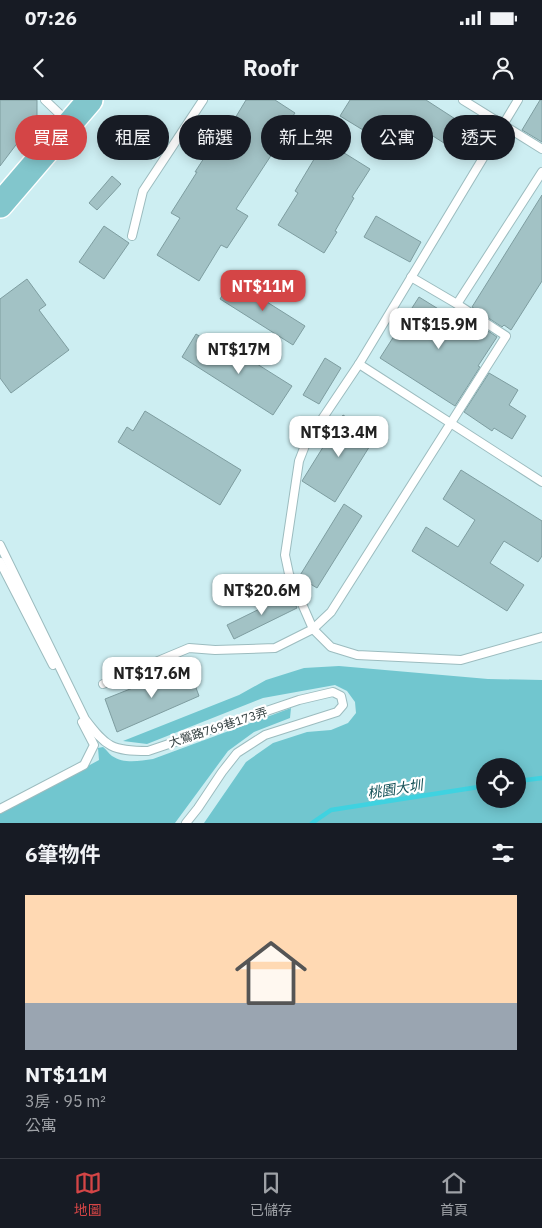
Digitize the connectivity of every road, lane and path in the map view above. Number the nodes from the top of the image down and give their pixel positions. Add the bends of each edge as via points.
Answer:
1 (44, 100) edge
2 (90, 100) edge
3 (202, 100) edge
4 (462, 100) edge
5 (518, 100) edge
6 (61, 115) edge
7 (78, 115) edge
8 (486, 115) edge
9 (508, 115) edge
10 (515, 133) edge
11 (542, 149) edge
12 (39, 160) edge
13 (481, 160) edge
14 (542, 172) edge
15 (0, 205) edge
16 (132, 236) dead end
17 (411, 277) junction
18 (457, 304) junction
19 (359, 364) junction
20 (450, 423) junction
21 (542, 482) edge
22 (0, 545) edge
23 (0, 562) edge
24 (313, 630) junction
25 (542, 637) edge
26 (103, 684) dead end
27 (0, 809) edge
28 (186, 823) edge

1 - 6 lane
2 - 7 main road
3 - 16 lane via 143,191
4 - 8 lane
5 - 9 lane
10 - 11 lane
12 - 15 main road
13 - 17 lane
14 - 18 lane
17 - 18 lane
17 - 19 lane
18 - 20 lane via 506,336
19 - 20 lane
19 - 24 lane via 298,460 286,555 289,574
20 - 21 lane
20 - 24 lane via 331,612
22 - 28 lane, 大鶯路769巷173弄 via 85,719 98,737 110,746 148,751 300,700 334,692 341,696 343,705 337,712 265,735 237,753
23 - 27 lane via 94,745 84,765
24 - 25 lane via 331,647 357,654 461,660
24 - 26 lane via 275,648 189,648

